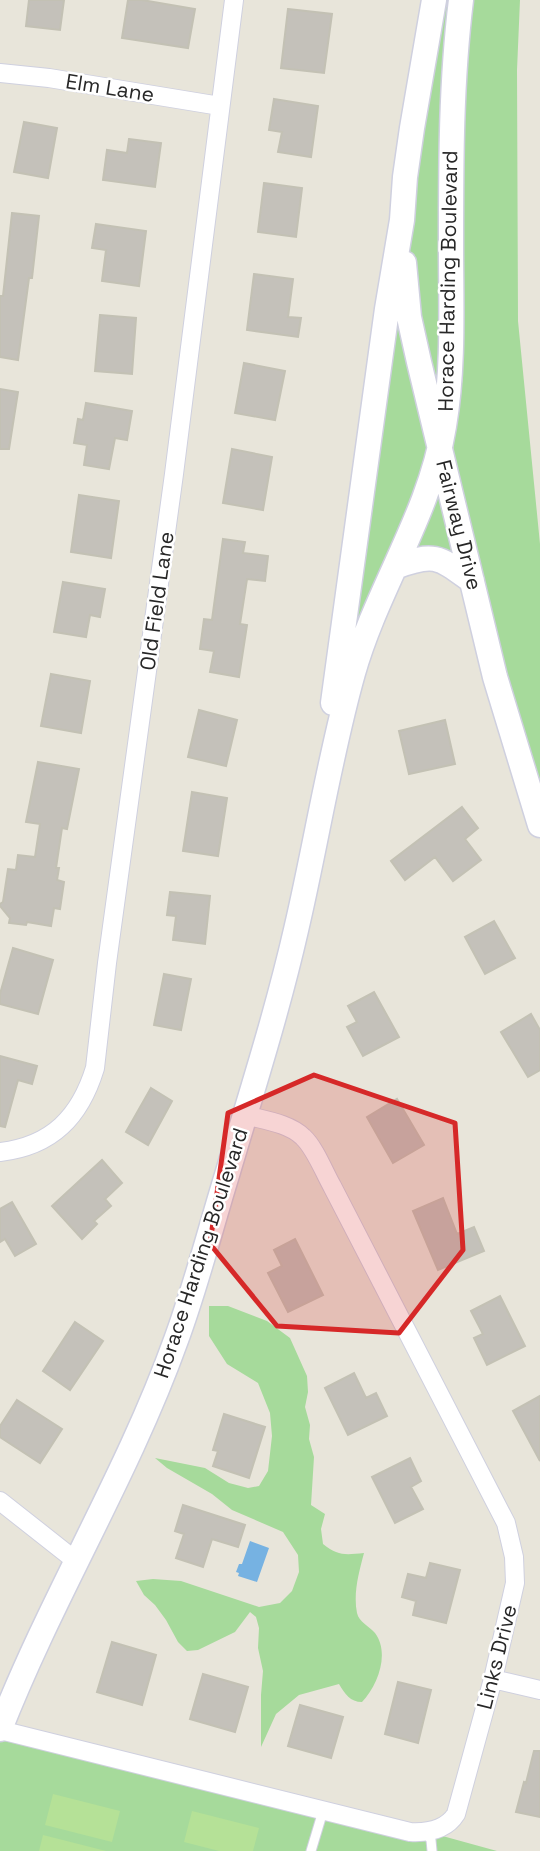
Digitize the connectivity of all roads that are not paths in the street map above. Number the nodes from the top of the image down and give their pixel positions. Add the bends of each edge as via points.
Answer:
1 (234, 0) edge
2 (434, 0) edge
3 (461, 0) edge
4 (0, 73) edge
5 (220, 106) junction
6 (402, 220) junction
7 (440, 449) junction
8 (395, 567) junction
9 (472, 581) junction
10 (324, 794) junction
11 (540, 825) edge
12 (245, 1115) junction
13 (0, 1152) edge
14 (0, 1501) edge
15 (76, 1561) junction
16 (493, 1679) junction
17 (540, 1690) edge
18 (0, 1729) edge
19 (323, 1811) junction
20 (426, 1832) junction
21 (314, 1850) edge
22 (432, 1851) edge

1 - 5 street, Old Field Lane
2 - 6 street, Horace Harding Boulevard via 408,154
3 - 7 street, Horace Harding Boulevard via 451,148 450,376
4 - 5 street, Elm Lane
5 - 13 street, Old Field Lane via 95,1068 85,1094 57,1131 23,1148
6 - 7 street, Fairway Drive via 409,317
6 - 10 street, Horace Harding Boulevard via 337,665
7 - 8 street, Horace Harding Boulevard via 432,481
7 - 9 street, Fairway Drive
8 - 9 street via 430,558
8 - 10 street, Horace Harding Boulevard via 354,670
9 - 11 street, Fairway Drive via 495,677
10 - 12 street, Horace Harding Boulevard via 295,936
12 - 15 street, Horace Harding Boulevard via 177,1339 132,1449
12 - 16 street, Links Drive via 289,1128 309,1143 506,1524 515,1583
14 - 15 street
15 - 18 street, Horace Harding Boulevard
16 - 17 street
16 - 20 street, Links Drive via 456,1814 450,1823
18 - 19 street
19 - 20 street
19 - 21 lane
20 - 22 lane

